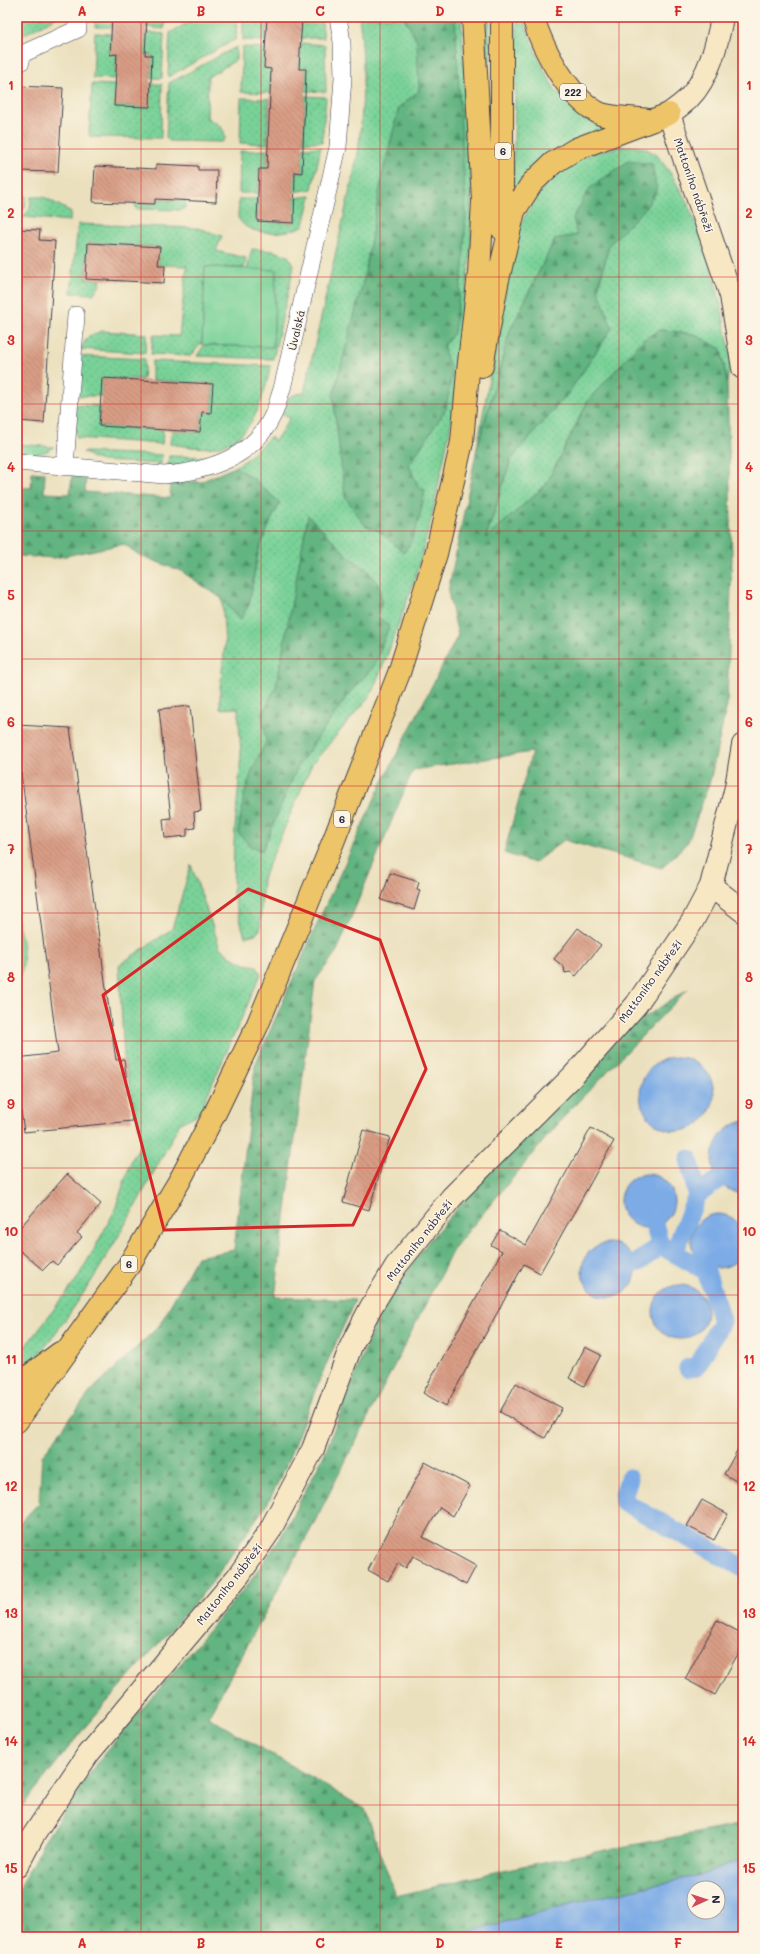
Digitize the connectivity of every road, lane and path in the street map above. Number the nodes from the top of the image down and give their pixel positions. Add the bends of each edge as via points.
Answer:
1 (78, 17) edge
2 (338, 17) edge
3 (473, 17) edge
4 (502, 17) edge
5 (533, 17) edge
6 (722, 17) edge
7 (21, 62) dead end
8 (660, 117) junction
9 (497, 284) junction
10 (76, 315) dead end
11 (743, 368) edge
12 (462, 442) junction
13 (17, 462) edge
14 (65, 467) junction
15 (743, 745) edge
16 (711, 886) junction
17 (743, 910) edge
18 (73, 1344) junction
19 (17, 1385) edge
20 (17, 1421) edge
21 (17, 1866) edge

1 - 7 street via 78,29 22,54
2 - 14 street, Úvalská via 343,78 338,147 288,364 272,416 258,436 242,452 205,469 164,475
3 - 12 main road, 6 via 483,201 480,273
4 - 9 main road, 6 via 503,215
5 - 8 main road, 222 via 553,63 574,93 602,114
6 - 8 main road via 718,40 706,73 689,98
8 - 9 main road via 576,149 553,163 532,183 514,211
8 - 11 main road, Mattoniho nábřeží via 731,296
9 - 12 main road, 6 via 481,372
10 - 14 street
12 - 18 main road, 6 via 436,554 399,672 333,842 257,1026 180,1180 129,1265
13 - 14 street, Úvalská
15 - 16 main road, Mattoniho nábřeží via 736,786
16 - 17 main road
16 - 21 main road, Mattoniho nábřeží via 692,922 636,1005 573,1076 452,1197 396,1266 351,1346 313,1449 269,1532 239,1575 88,1754 33,1836
18 - 19 main road
18 - 20 main road, 6

